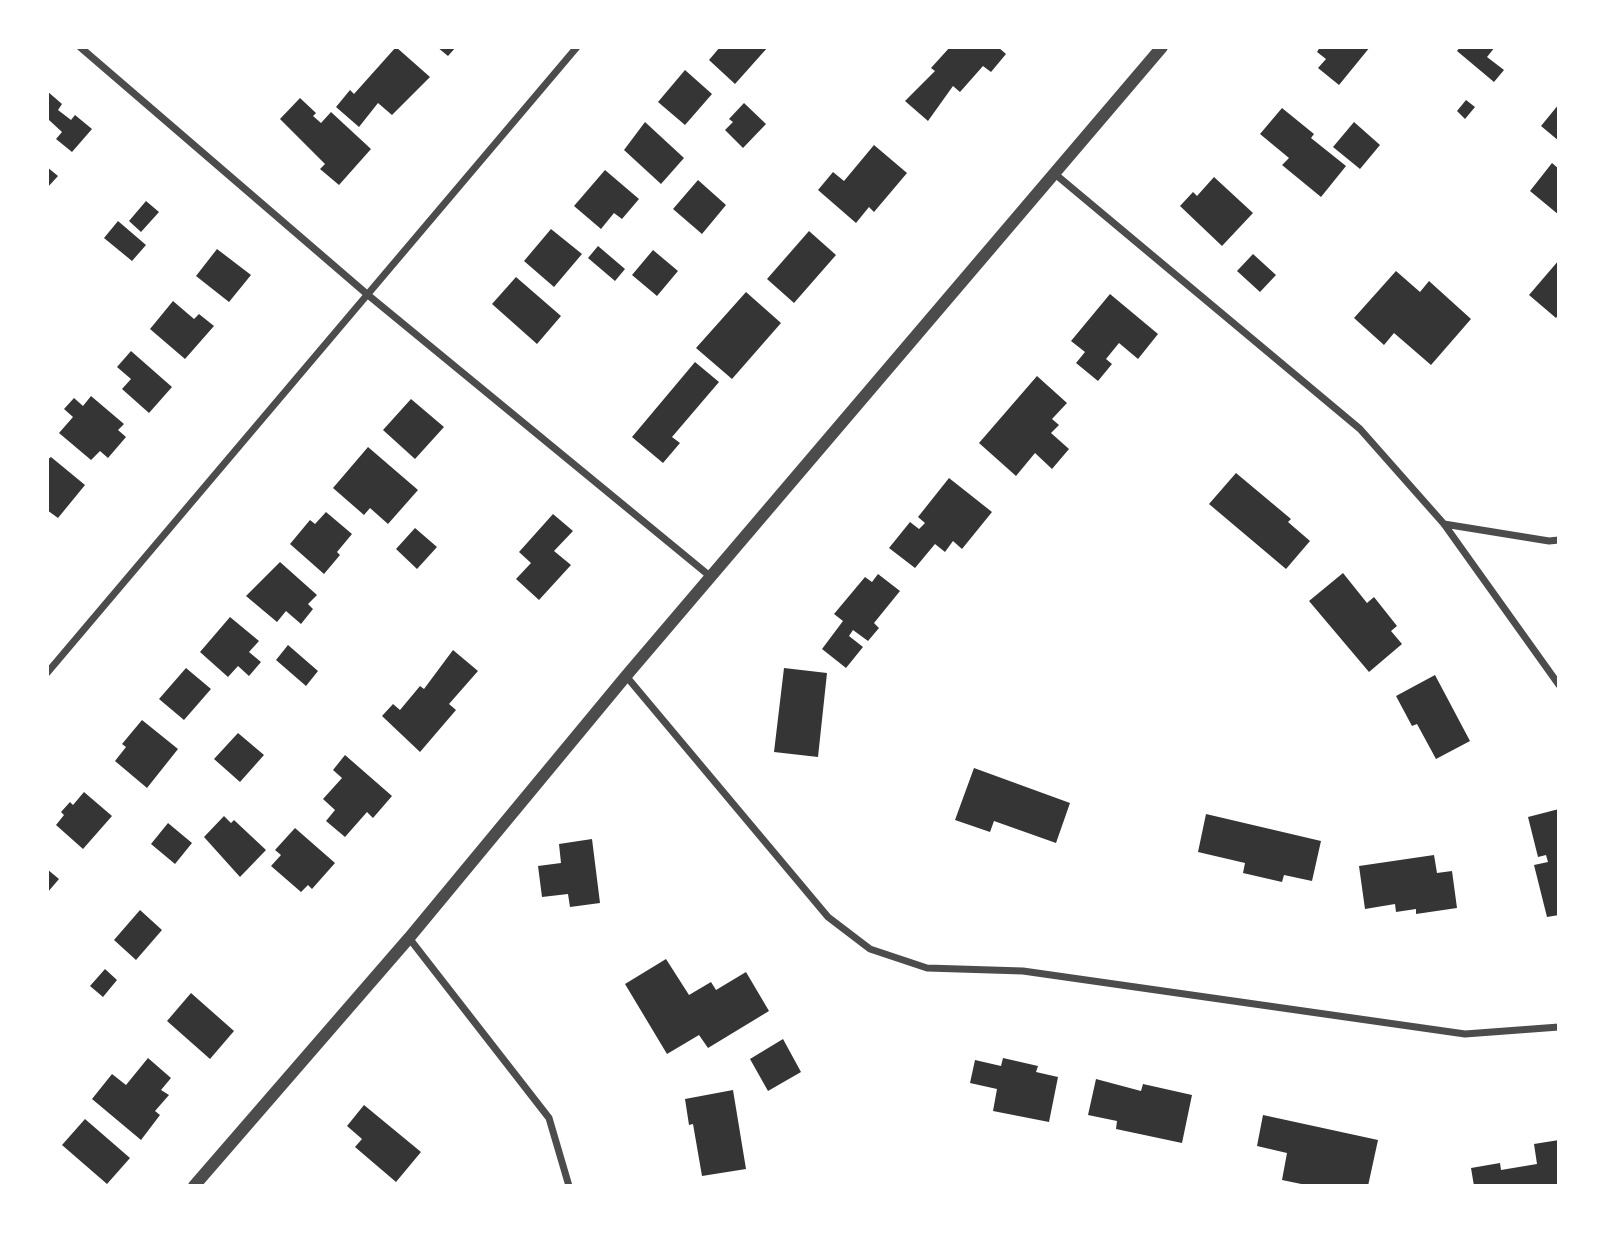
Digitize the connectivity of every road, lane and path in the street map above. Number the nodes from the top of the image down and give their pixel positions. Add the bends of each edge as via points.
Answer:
1 (80, 47) edge
2 (577, 47) edge
3 (1162, 47) edge
4 (1055, 174) junction
5 (368, 295) junction
6 (1444, 523) junction
7 (1559, 540) edge
8 (711, 577) junction
9 (47, 673) edge
10 (626, 676) junction
11 (1559, 685) edge
12 (409, 938) junction
13 (1559, 1027) edge
14 (194, 1186) edge
15 (569, 1186) edge

1 - 5 street
2 - 5 street
3 - 4 street
4 - 6 street via 1360,429
4 - 8 street
5 - 8 street
5 - 9 street
6 - 7 street
6 - 11 street
8 - 10 street
10 - 12 street
10 - 13 street via 828,917 870,949 927,968 1023,971 1465,1034
12 - 14 street
12 - 15 street via 549,1118

